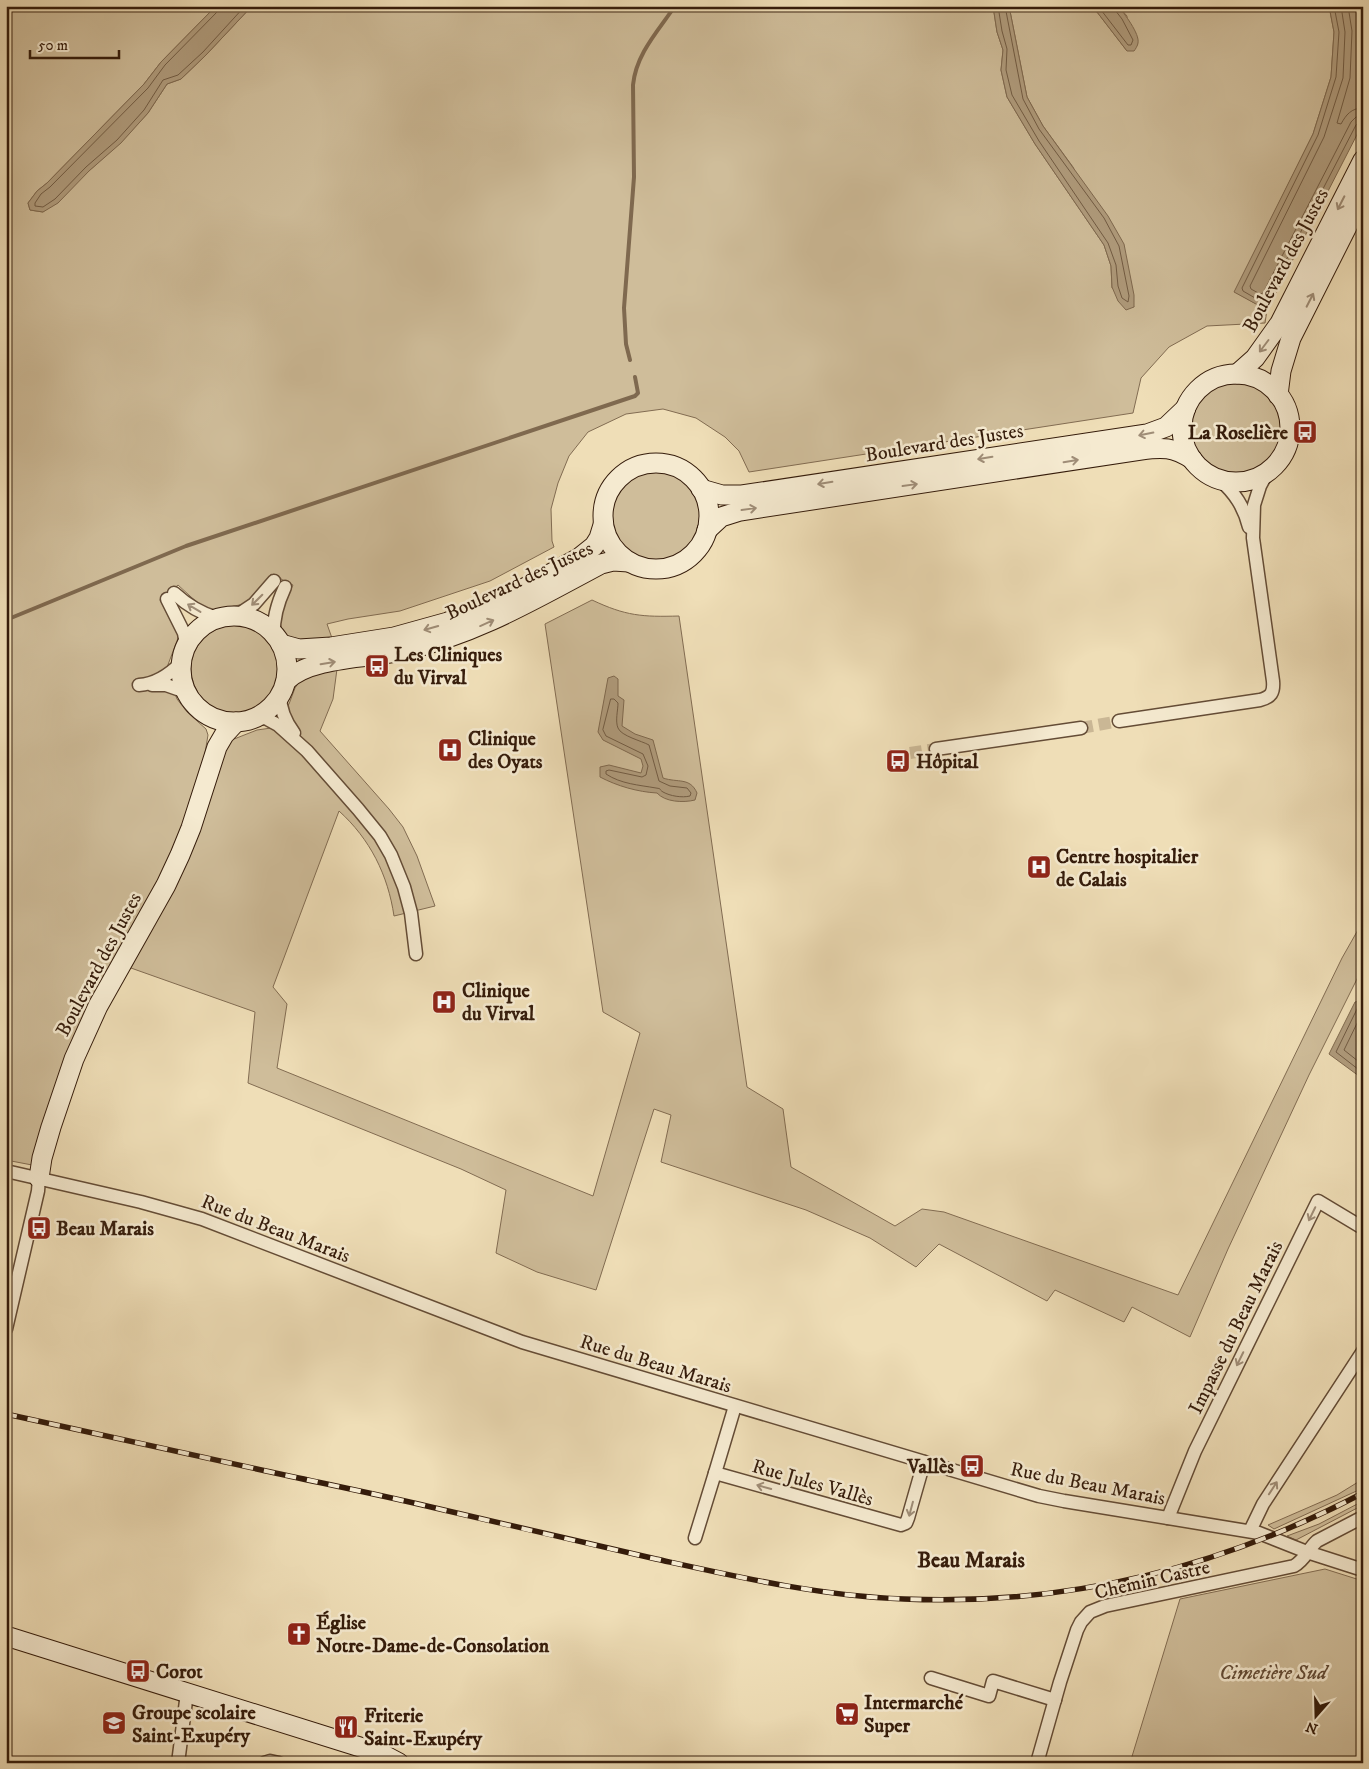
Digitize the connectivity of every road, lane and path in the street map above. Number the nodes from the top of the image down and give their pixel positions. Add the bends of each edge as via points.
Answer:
1 (1363, 160) edge
2 (1363, 195) edge
3 (1237, 374) junction
4 (1278, 395) junction
5 (1186, 408) junction
6 (1192, 459) junction
7 (1267, 472) junction
8 (1219, 479) junction
9 (701, 489) junction
10 (603, 525) junction
11 (707, 530) junction
12 (1253, 538) junction
13 (630, 562) junction
14 (236, 616) junction
15 (217, 618) junction
16 (278, 639) junction
17 (186, 645) junction
18 (181, 663) junction
19 (283, 688) junction
20 (186, 692) junction
21 (200, 710) junction
22 (258, 717) junction
23 (1119, 721) tunnel mouth
24 (236, 722) junction
25 (1080, 728) tunnel mouth
26 (936, 749) tunnel mouth
27 (307, 751) junction
28 (208, 774) junction
29 (416, 954) dead end
30 (6, 1171) edge
31 (39, 1178) junction
32 (1363, 1228) edge
33 (6, 1329) edge
34 (1363, 1350) edge
35 (735, 1406) junction
36 (924, 1462) junction
37 (715, 1473) junction
38 (1363, 1517) edge
39 (1168, 1518) junction
40 (1250, 1531) junction
41 (695, 1538) dead end
42 (1307, 1552) junction
43 (1363, 1570) edge
44 (6, 1636) edge
45 (6, 1646) edge
46 (932, 1678) dead end
47 (186, 1698) junction
48 (1055, 1700) junction
49 (178, 1763) edge
50 (264, 1763) edge
51 (279, 1763) edge
52 (376, 1763) edge
53 (399, 1763) edge
54 (1037, 1763) edge

1 -> 3 street, Boulevard des Justes via 1280,323 1255,358
4 -> 2 street, Boulevard des Justes via 1283,363 1292,338
3 - 4 street via 1253,377
3 - 5 street via 1222,376 1205,384
4 - 7 street via 1289,418 1289,438 1281,458
5 - 6 street via 1182,434
5 -> 9 street, Boulevard des Justes via 1166,427 1147,434 742,495 722,496
6 - 8 street via 1204,472
11 -> 6 street, Boulevard des Justes via 721,517 740,511 1141,450 1168,448
7 - 8 street via 1247,481
7 - 12 street via 1254,505
8 - 12 street via 1240,503
9 - 10 street via 689,475 673,466 655,463 637,466 621,476 609,490 603,507
9 - 11 street via 708,509
10 - 13 street via 611,545
10 -> 16 street, Boulevard des Justes via 590,550 578,558 508,596 448,622 387,638 331,647 299,649
11 - 13 street via 697,549 678,564 654,569
12 - 23 street via 1273,681 1269,697
19 -> 13 street, Boulevard des Justes via 295,673 313,665 387,654 450,638 512,612 601,564
14 - 15 street
14 - 16 street via 259,622
16 -> 14 street via 274,626 279,584
15 - 17 street via 200,628
15 -> 17 street via 171,596
16 - 19 street via 287,662
17 - 18 street
18 - 20 street
18 - 20 street via 162,678 139,685 166,685
19 - 22 street via 269,709
19 - 27 street via 280,705 283,716
20 - 21 street
21 - 24 street via 218,720
21 - 28 street, Boulevard des Justes via 212,738
22 - 24 street
22 - 27 street via 278,724
24 - 28 street, Boulevard des Justes via 220,741
25 - 26 street
27 - 29 street via 380,836 391,855 407,900
28 - 31 street, Boulevard des Justes via 196,816 166,885 98,1006 74,1059 51,1127
30 - 31 street, Rue du Beau Marais
31 - 33 street
31 - 35 street, Rue du Beau Marais via 202,1219 522,1342
32 -> 39 street, Impasse du Beau Marais via 1318,1201 1190,1461
40 -> 34 street via 1262,1504
35 - 36 street, Rue du Beau Marais
35 - 37 street
36 -> 37 street, Rue Jules Vallès via 908,1518 901,1525
36 - 39 street, Rue du Beau Marais via 1052,1499
37 - 41 street
38 - 42 street, Chemin Castre via 1322,1538
39 - 40 street, Rue du Beau Marais
40 - 42 street, Rue du Beau Marais
42 - 43 street, Rue du Beau Marais
42 - 48 street, Chemin Castre via 1303,1560 1294,1566 1105,1606 1090,1612 1077,1630
44 - 47 street
45 - 47 street
46 - 48 street via 988,1696 993,1681
47 - 49 street
47 - 52 street
47 - 53 street via 374,1752
48 - 54 street, Chemin Castre
50 - 51 street

